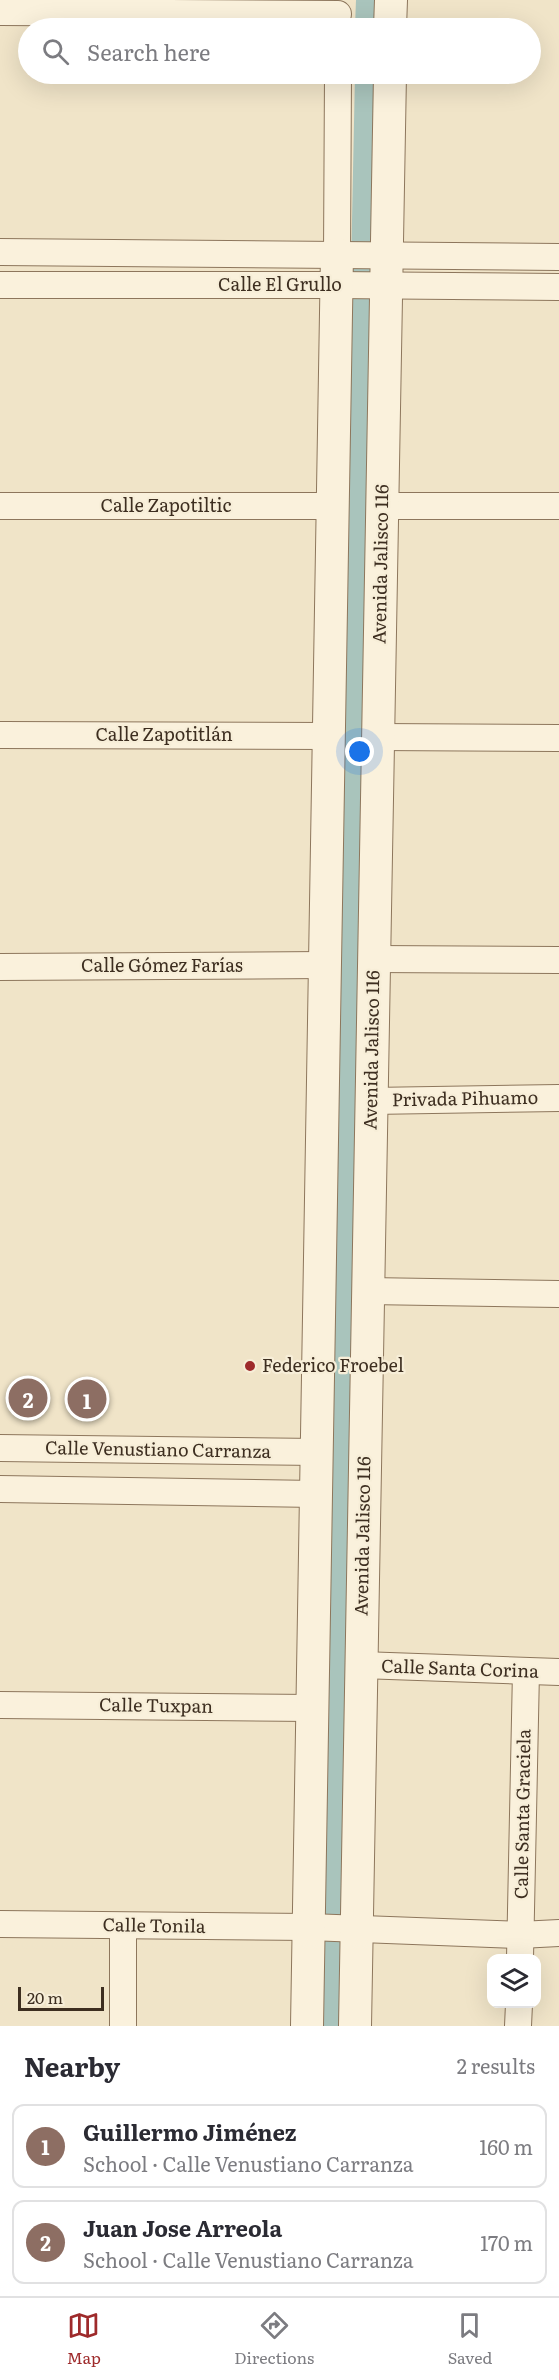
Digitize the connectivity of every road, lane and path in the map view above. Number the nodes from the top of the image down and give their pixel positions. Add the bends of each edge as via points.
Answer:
1 (391, 0) edge
2 (0, 12) edge
3 (338, 14) edge
4 (390, 18) edge
5 (338, 84) edge
6 (390, 84) edge
7 (0, 252) edge
8 (559, 256) edge
9 (337, 270) junction
10 (385, 270) junction
11 (0, 285) edge
12 (559, 287) edge
13 (0, 506) edge
14 (332, 506) junction
15 (382, 506) junction
16 (559, 506) edge
17 (0, 735) edge
18 (329, 736) junction
19 (378, 737) junction
20 (559, 738) edge
21 (374, 959) junction
22 (559, 960) edge
23 (324, 965) junction
24 (0, 967) edge
25 (559, 1098) edge
26 (371, 1101) junction
27 (368, 1291) junction
28 (559, 1294) edge
29 (0, 1448) edge
30 (317, 1452) junction
31 (0, 1489) edge
32 (316, 1494) junction
33 (361, 1665) junction
34 (526, 1671) junction
35 (559, 1672) edge
36 (0, 1705) edge
37 (312, 1708) junction
38 (0, 1924) edge
39 (123, 1926) junction
40 (311, 1928) junction
41 (349, 1930) junction
42 (559, 1933) edge
43 (520, 1947) edge
44 (519, 2008) edge
45 (123, 2026) edge
46 (307, 2026) edge
47 (355, 2026) edge
48 (518, 2026) edge

1 - 4 street
2 - 3 street
5 - 9 street
6 - 10 street, Avenida Jalisco 116
7 - 9 street, Calle El Grullo
8 - 10 street, Calle El Grullo
9 - 10 street, Calle El Grullo
9 - 11 street, Calle El Grullo
9 - 14 street
10 - 12 street, Calle El Grullo
10 - 15 street, Avenida Jalisco 116
13 - 14 street, Calle Zapotiltic
14 - 18 street
15 - 16 street
15 - 19 street, Avenida Jalisco 116
17 - 18 street, Calle Zapotitlán
18 - 23 street
19 - 20 street
19 - 21 street, Avenida Jalisco 116
21 - 22 street
21 - 26 street, Avenida Jalisco 116
23 - 24 street, Calle Gómez Farías
23 - 30 street
25 - 26 street, Privada Pihuamo
26 - 27 street, Avenida Jalisco 116
27 - 28 street
27 - 33 street, Avenida Jalisco 116
29 - 30 street, Calle Venustiano Carranza
30 - 32 street
31 - 32 street
32 - 37 street
33 - 34 street, Calle Santa Corina
33 - 41 street, Avenida Jalisco 116
34 - 35 street, Calle Santa Corina
34 - 43 street, Calle Santa Graciela
36 - 37 street, Calle Tuxpan
37 - 40 street
38 - 39 street, Calle Tonila
39 - 40 street, Calle Tonila
39 - 45 street
40 - 41 street, Calle Tonila
40 - 46 street
41 - 43 street, Calle Tonila
41 - 47 street, Avenida Jalisco 116
42 - 43 street, Calle Tonila
44 - 48 street

